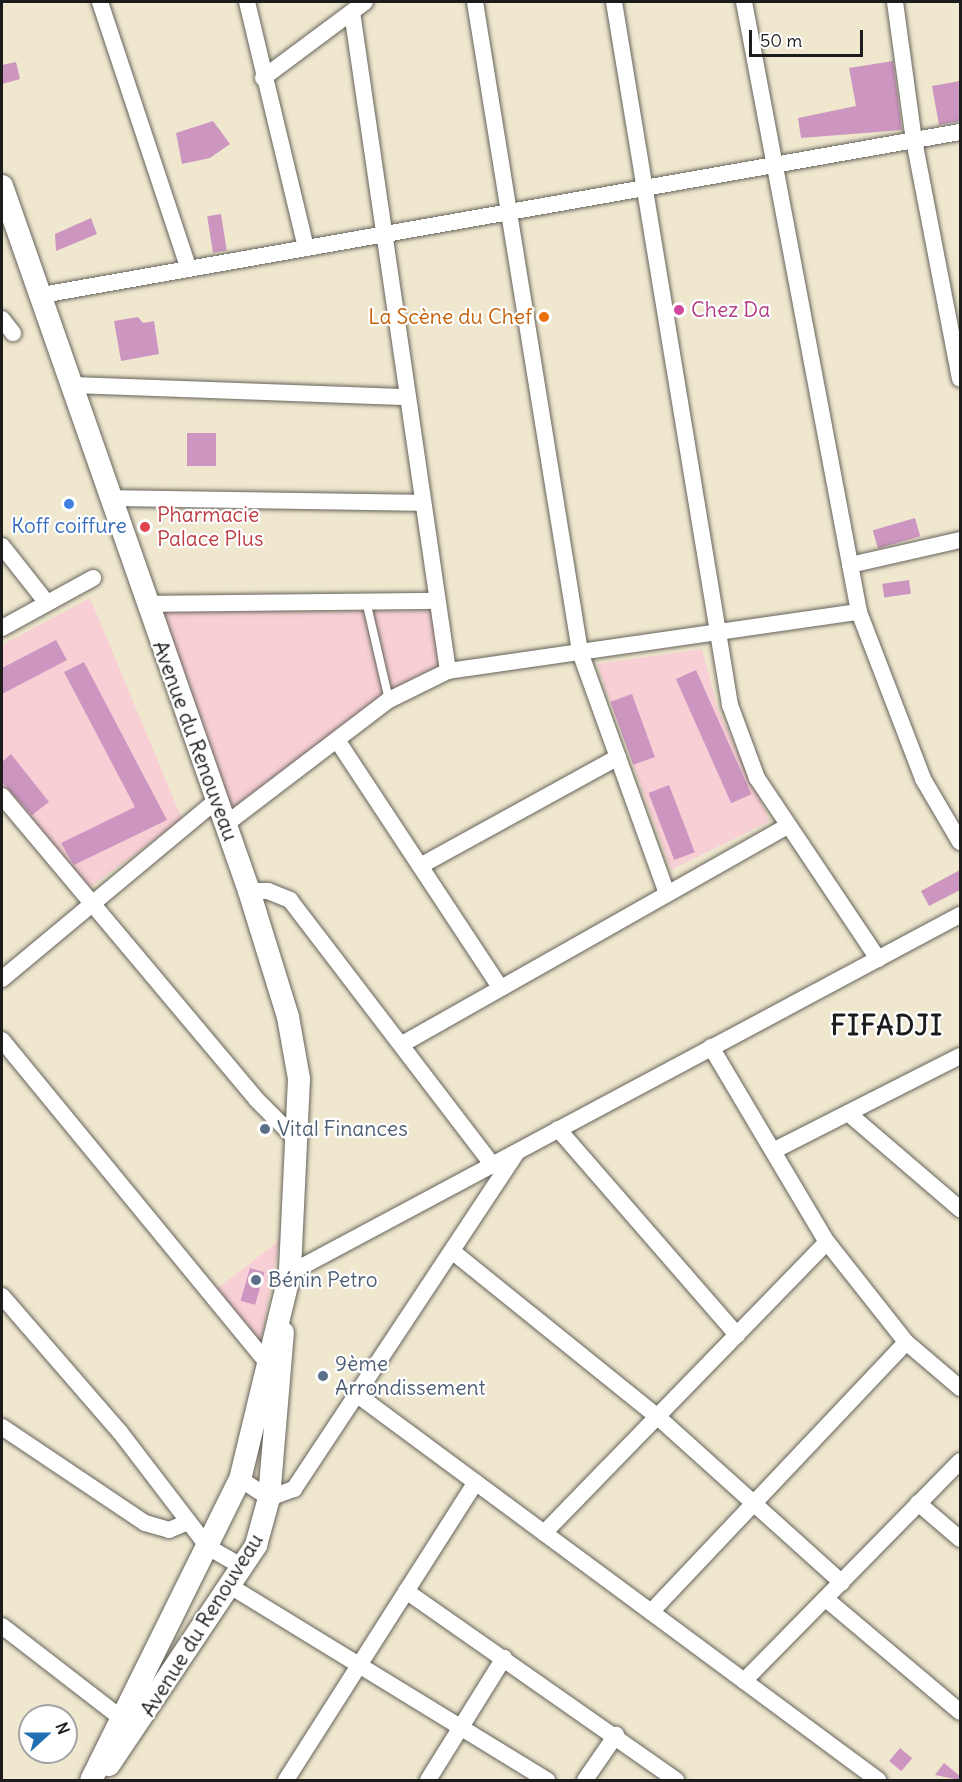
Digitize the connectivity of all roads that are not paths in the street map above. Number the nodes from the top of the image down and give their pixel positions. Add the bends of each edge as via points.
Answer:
1 (100, 2) edge
2 (248, 2) edge
3 (475, 2) edge
4 (614, 2) edge
5 (744, 2) edge
6 (895, 2) edge
7 (358, 7) edge
8 (263, 78) junction
9 (960, 132) edge
10 (914, 140) junction
11 (778, 165) junction
12 (2, 186) edge
13 (645, 189) junction
14 (509, 212) junction
15 (387, 234) junction
16 (306, 248) junction
17 (189, 269) junction
18 (42, 295) junction
19 (2, 319) edge
20 (13, 333) dead end
21 (960, 379) edge
22 (74, 385) junction
23 (408, 397) junction
24 (109, 498) junction
25 (423, 503) junction
26 (960, 540) edge
27 (2, 546) edge
28 (850, 565) junction
29 (93, 578) dead end
30 (366, 601) junction
31 (438, 601) junction
32 (47, 603) junction
33 (146, 604) junction
34 (859, 612) junction
35 (2, 628) edge
36 (716, 629) junction
37 (580, 652) junction
38 (448, 671) junction
39 (389, 700) junction
40 (337, 740) junction
41 (618, 757) junction
42 (2, 795) edge
43 (216, 801) junction
44 (226, 824) junction
45 (786, 828) junction
46 (960, 842) edge
47 (420, 866) junction
48 (249, 891) junction
49 (668, 893) junction
50 (92, 904) junction
51 (960, 915) edge
52 (878, 959) junction
53 (2, 979) edge
54 (500, 987) junction
55 (2, 1040) edge
56 (404, 1043) junction
57 (711, 1047) junction
58 (960, 1056) edge
59 (848, 1113) junction
60 (558, 1129) junction
61 (298, 1141) junction
62 (518, 1151) junction
63 (773, 1151) junction
64 (492, 1164) junction
65 (960, 1209) edge
66 (827, 1242) junction
67 (452, 1251) junction
68 (290, 1272) junction
69 (2, 1296) edge
70 (283, 1312) junction
71 (736, 1335) junction
72 (906, 1342) junction
73 (267, 1362) junction
74 (960, 1388) edge
75 (359, 1396) junction
76 (659, 1418) junction
77 (2, 1427) edge
78 (960, 1461) edge
79 (240, 1479) junction
80 (476, 1482) junction
81 (269, 1498) junction
82 (918, 1503) junction
83 (753, 1504) junction
84 (188, 1522) junction
85 (544, 1533) junction
86 (960, 1539) edge
87 (208, 1547) junction
88 (243, 1567) junction
89 (842, 1583) junction
90 (230, 1586) junction
91 (406, 1591) junction
92 (826, 1599) junction
93 (651, 1612) junction
94 (2, 1626) edge
95 (504, 1658) junction
96 (358, 1660) junction
97 (744, 1681) junction
98 (960, 1712) edge
99 (121, 1718) junction
100 (462, 1724) junction
101 (616, 1736) junction
102 (91, 1780) edge
103 (97, 1780) edge
104 (286, 1780) edge
105 (428, 1780) edge
106 (547, 1780) edge
107 (585, 1780) edge
108 (676, 1780) edge
109 (879, 1780) edge

1 - 17 street
2 - 8 street
3 - 14 street
4 - 13 street
5 - 11 street
6 - 10 street
7 - 8 street
7 - 15 street
8 - 16 street
9 - 10 street
10 - 11 street
10 - 21 street
11 - 13 street
11 - 28 street
12 - 18 main road, Avenue du Renouveau
13 - 14 street
13 - 36 street
14 - 15 street
14 - 37 street
15 - 16 street
15 - 23 street
16 - 17 street
17 - 18 street
18 - 22 main road, Avenue du Renouveau
19 - 20 street
22 - 23 street
22 - 24 main road, Avenue du Renouveau
23 - 25 street
24 - 25 street
24 - 33 main road, Avenue du Renouveau
25 - 31 street
26 - 28 street
27 - 32 street
28 - 34 street
29 - 32 street
30 - 31 street
30 - 33 street
30 - 39 lane
31 - 38 street
32 - 35 street
33 - 43 main road, Avenue du Renouveau
34 - 36 street
34 - 46 street via 923,779
36 - 37 street
36 - 45 street via 737,729
37 - 38 street
37 - 41 street
38 - 39 street
39 - 40 street
40 - 44 street
40 - 47 street
41 - 47 street
41 - 49 street
42 - 50 street
43 - 44 main road, Avenue du Renouveau
43 - 50 street
44 - 48 main road, Avenue du Renouveau
45 - 49 street
45 - 52 street
47 - 54 street
48 - 56 street via 268,891 290,900
48 - 61 main road, Avenue du Renouveau via 296,1048
49 - 54 street
50 - 53 street
50 - 61 street via 256,1099
51 - 52 street
52 - 57 street
54 - 56 street
55 - 73 street
56 - 64 street
57 - 60 street
57 - 63 street
58 - 59 street
59 - 63 street
59 - 65 street
60 - 62 street
60 - 71 street
61 - 68 main road, Avenue du Renouveau
62 - 64 street
62 - 67 street
63 - 66 street
64 - 68 street
66 - 71 street
66 - 72 street
67 - 75 street
67 - 76 street
68 - 70 main road, Avenue du Renouveau
69 - 84 street via 120,1432
70 - 73 main road, Avenue du Renouveau
70 - 81 main road, Avenue du Renouveau via 282,1395
71 - 76 street
72 - 74 street
72 - 83 street
73 - 79 main road, Avenue du Renouveau
75 - 80 street
75 - 81 street via 294,1489
76 - 83 street
76 - 85 street
77 - 84 street via 145,1523 169,1530
78 - 82 street
79 - 81 street
79 - 87 main road, Avenue du Renouveau
80 - 85 street
80 - 91 street
81 - 88 main road, Avenue du Renouveau via 265,1522
82 - 86 street
82 - 89 street
83 - 89 street
83 - 93 street
84 - 87 street
85 - 93 street
87 - 88 street
87 - 99 main road, Avenue du Renouveau
88 - 90 main road, Avenue du Renouveau
89 - 92 street
90 - 96 street
90 - 103 main road, Avenue du Renouveau via 144,1719
91 - 95 street
91 - 96 street
92 - 97 street
92 - 98 street
93 - 97 street
94 - 99 street
95 - 100 street
95 - 101 street
96 - 100 street
96 - 104 street
97 - 109 street
99 - 102 main road, Avenue du Renouveau
100 - 105 street
100 - 106 street
101 - 107 street
101 - 108 street

